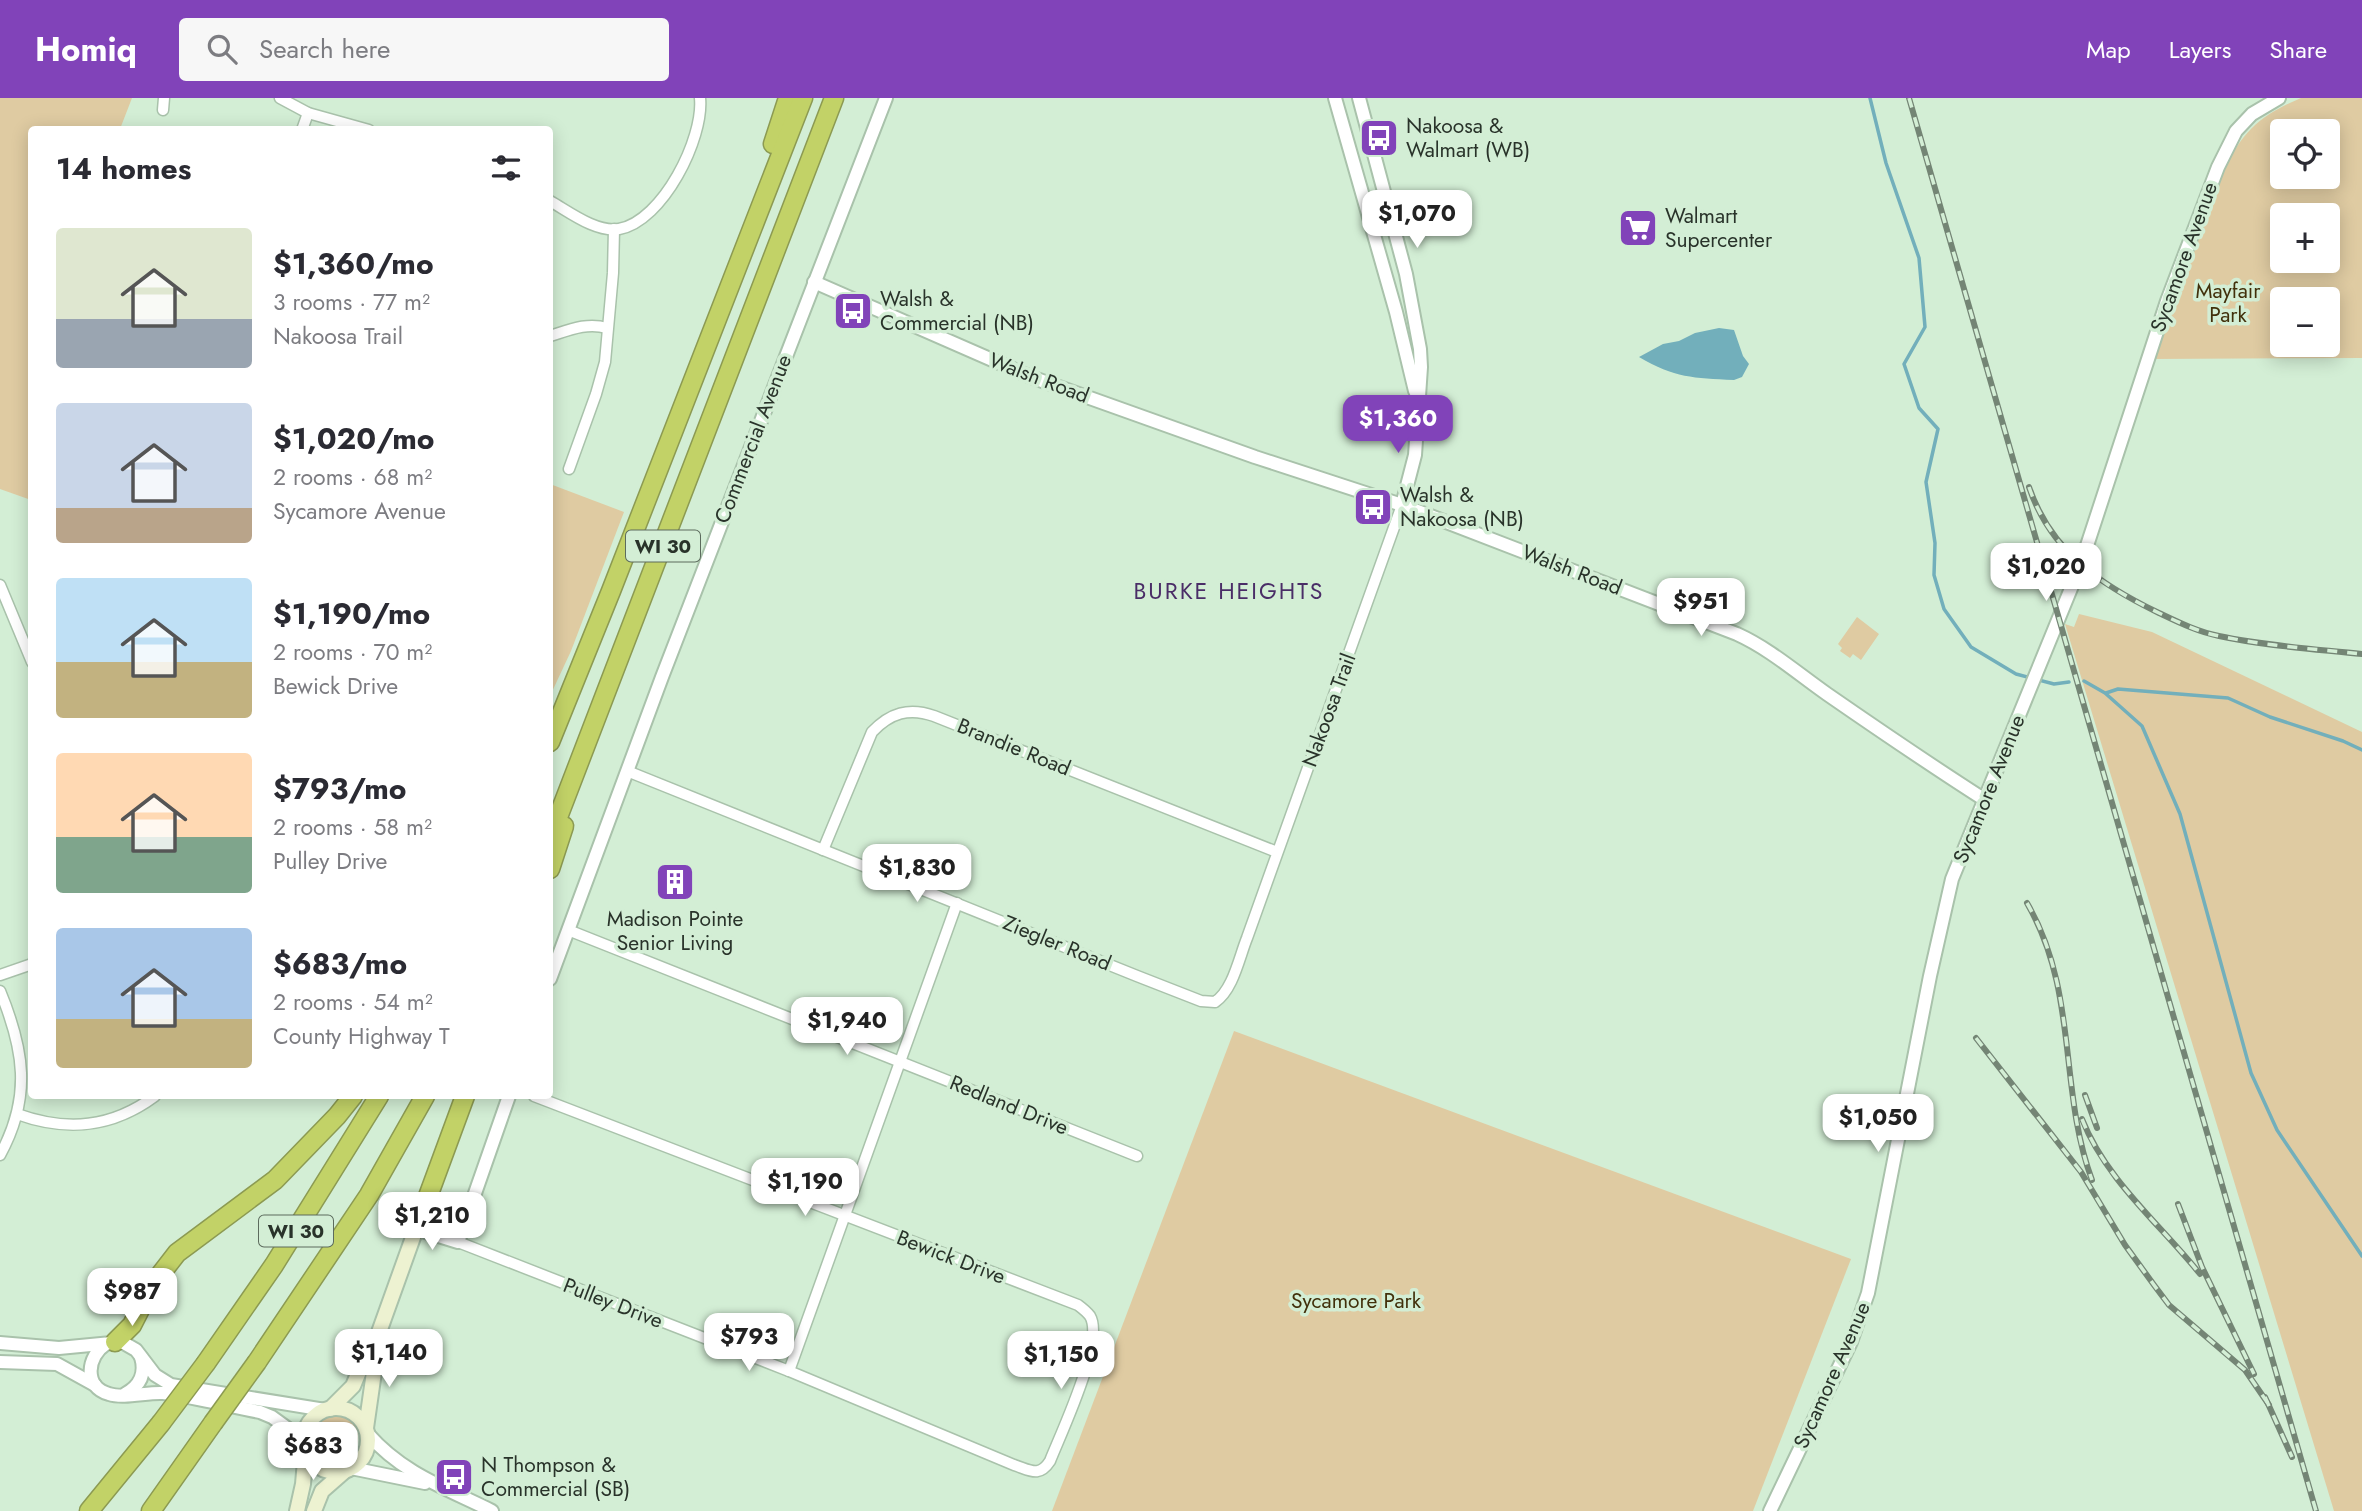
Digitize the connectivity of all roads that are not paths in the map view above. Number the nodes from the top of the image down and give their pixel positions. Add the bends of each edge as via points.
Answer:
1 (164, 98) edge
2 (280, 98) edge
3 (700, 98) edge
4 (788, 98) edge
5 (803, 98) edge
6 (834, 98) edge
7 (847, 98) edge
8 (886, 98) edge
9 (1335, 98) edge
10 (1359, 98) edge
11 (2279, 98) edge
12 (163, 110) dead end
13 (308, 113) junction
14 (303, 126) edge
15 (355, 126) edge
16 (553, 202) edge
17 (614, 229) junction
18 (732, 282) junction
19 (814, 282) junction
20 (607, 328) junction
21 (746, 328) junction
22 (553, 335) edge
23 (1417, 409) junction
24 (569, 468) dead end
25 (1402, 505) junction
26 (0, 585) edge
27 (28, 651) edge
28 (587, 652) junction
29 (606, 696) junction
30 (553, 721) edge
31 (553, 736) edge
32 (626, 771) junction
33 (1985, 800) junction
34 (553, 830) edge
35 (823, 850) junction
36 (1277, 852) junction
37 (553, 860) edge
38 (957, 903) junction
39 (568, 930) junction
40 (28, 965) edge
41 (553, 971) edge
42 (0, 975) edge
43 (0, 991) edge
44 (1215, 1002) joint
45 (900, 1062) junction
46 (151, 1099) edge
47 (351, 1099) edge
48 (377, 1099) edge
49 (423, 1099) edge
50 (464, 1099) edge
51 (508, 1099) edge
52 (542, 1099) edge
53 (17, 1114) junction
54 (0, 1155) edge
55 (1137, 1156) dead end
56 (845, 1216) junction
57 (416, 1229) junction
58 (458, 1242) junction
59 (0, 1343) edge
60 (111, 1343) junction
61 (373, 1349) junction
62 (140, 1356) junction
63 (0, 1362) edge
64 (789, 1371) junction
65 (96, 1385) junction
66 (125, 1394) junction
67 (328, 1409) junction
68 (367, 1431) junction
69 (306, 1445) junction
70 (348, 1469) junction
71 (1042, 1471) joint
72 (436, 1486) junction
73 (89, 1511) edge
74 (150, 1511) edge
75 (297, 1511) edge
76 (314, 1511) edge
77 (492, 1511) edge
78 (1770, 1511) edge

1 - 12 street
2 - 13 street
3 - 17 street via 698,125 676,182 648,214
4 - 18 highway
5 - 18 highway, WI 30
6 - 21 highway, WI 30
7 - 21 highway
8 - 19 street, Commercial Avenue
9 - 23 street, Nakoosa Trail via 1396,312
10 - 23 street, Nakoosa Trail via 1415,315 1422,368
11 - 33 street, Sycamore Avenue via 2252,114 2236,131 2218,167 2167,301 2081,564
13 - 14 street
13 - 15 street
16 - 17 street
17 - 20 street
18 - 28 highway, WI 30
19 - 25 street, Walsh Road via 1031,377
19 - 32 street, Commercial Avenue
20 - 22 street via 585,325
20 - 24 street via 602,377
21 - 29 highway, WI 30
23 - 25 street, Nakoosa Trail via 1415,456
25 - 33 street, Walsh Road via 1763,646
25 - 36 street, Nakoosa Trail
26 - 27 street
28 - 30 highway
28 - 31 highway, WI 30
29 - 34 highway, WI 30
29 - 37 highway
32 - 35 street, Ziegler Road
32 - 39 street, Commercial Avenue
33 - 78 street, Sycamore Avenue via 1952,879 1868,1293 1851,1342
35 - 36 street, Brandie Road via 872,732 886,718 915,711
35 - 38 street, Ziegler Road
36 - 44 street, Nakoosa Trail via 1228,988
38 - 44 street, Ziegler Road via 1201,1001
38 - 45 street
39 - 41 street, Commercial Avenue
39 - 45 street, Redland Drive
40 - 42 street
43 - 53 street via 22,1064
45 - 55 street, Redland Drive
45 - 56 street
46 - 53 street via 116,1119 78,1125 39,1122
47 - 60 highway via 275,1180 177,1252 153,1284 132,1325
48 - 73 highway, WI 30, bridge via 274,1265 206,1363
49 - 74 highway, WI 30, bridge via 369,1195
50 - 57 highway
51 - 58 street
52 - 56 street, Bewick Drive
53 - 54 street
56 - 64 street
56 - 71 street, Bewick Drive via 1078,1305 1091,1317 1092,1344 1083,1378
57 - 58 street, Pulley Drive
57 - 61 main road
58 - 64 street, Pulley Drive
59 - 60 street via 59,1348
60 - 62 street via 130,1345
60 - 65 street via 94,1354 91,1362
61 - 67 main road via 353,1386
61 - 68 main road
62 - 66 street via 143,1374
62 - 67 street via 155,1375 171,1385
63 - 65 street via 57,1364
64 - 71 street, Pulley Drive via 1014,1465
65 - 66 street via 109,1394
66 - 69 street via 163,1393 260,1412 281,1422
67 - 68 main road via 352,1412
67 - 69 main road via 309,1423
68 - 70 main road via 363,1456
68 - 72 street via 389,1457
69 - 70 main road via 314,1462 324,1469
69 - 75 main road
70 - 72 street
70 - 76 main road via 322,1491
72 - 77 street

